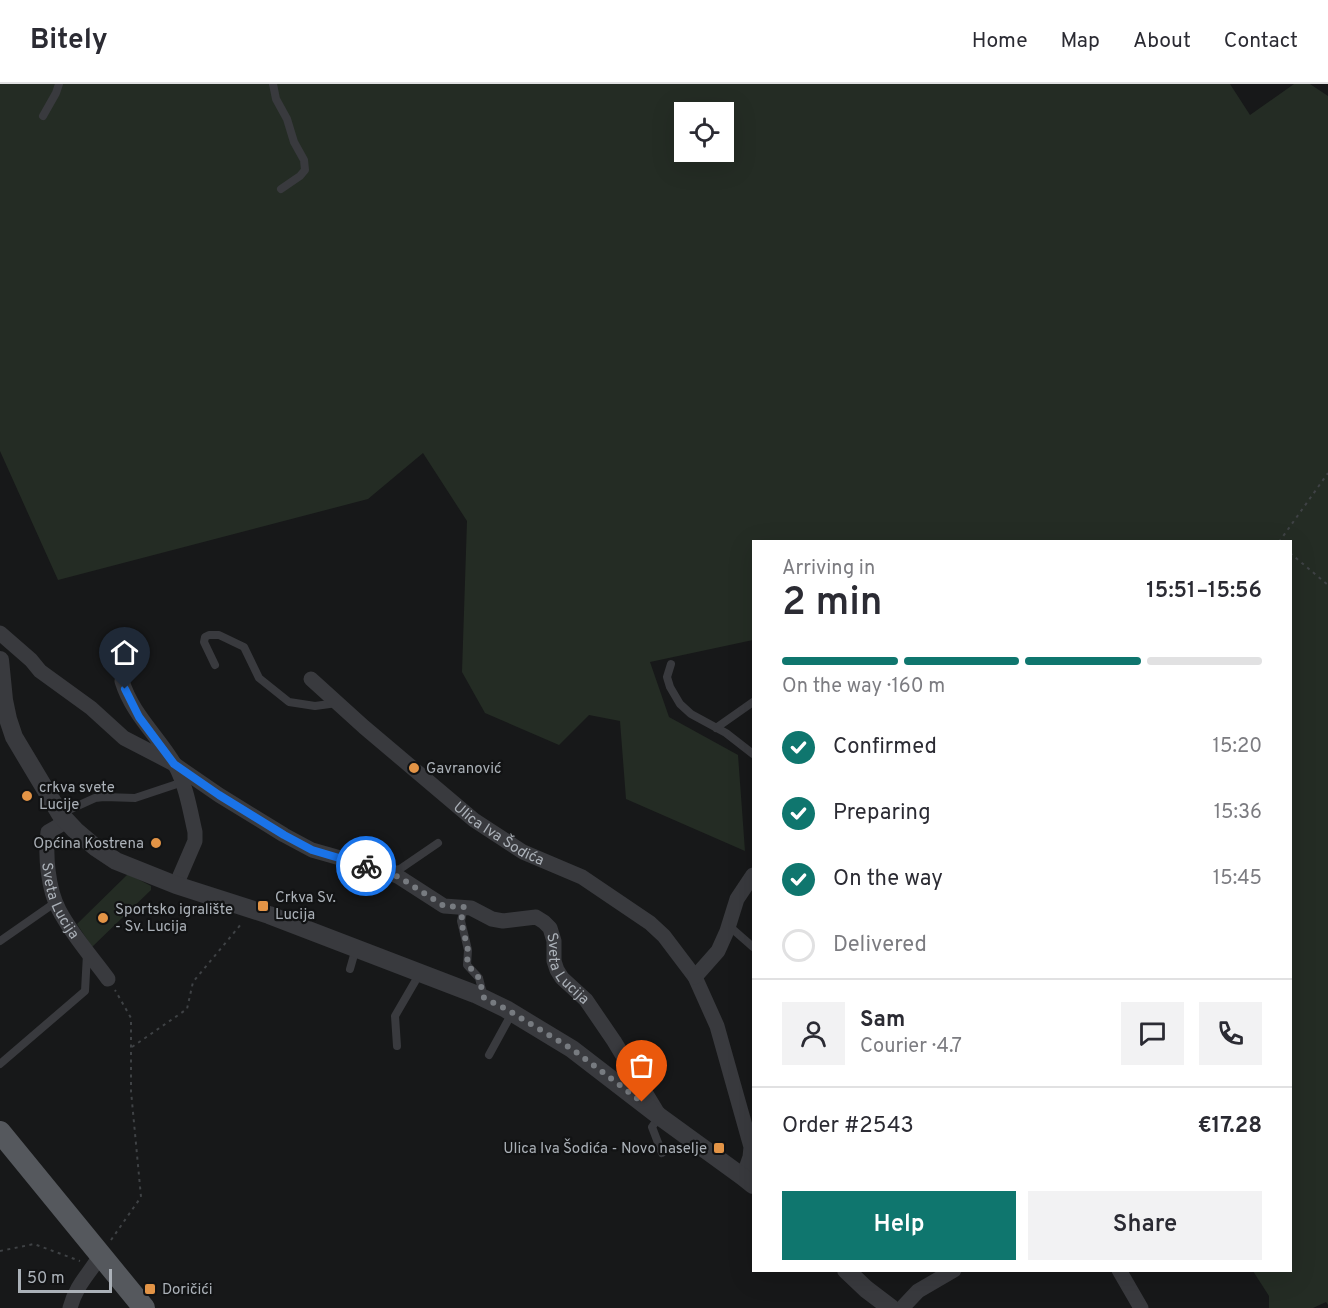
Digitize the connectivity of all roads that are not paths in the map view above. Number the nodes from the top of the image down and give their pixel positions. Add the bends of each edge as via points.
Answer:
1 (59, 84) edge
2 (273, 84) edge
3 (43, 116) dead end
4 (281, 189) dead end
5 (0, 633) edge
6 (0, 660) edge
7 (671, 664) dead end
8 (215, 665) dead end
9 (311, 679) dead end
10 (122, 681) dead end
11 (338, 703) junction
12 (752, 703) edge
13 (716, 728) junction
14 (752, 753) edge
15 (174, 764) junction
16 (183, 782) junction
17 (64, 817) junction
18 (438, 843) dead end
19 (386, 872) junction
20 (752, 877) edge
21 (176, 885) junction
22 (56, 902) junction
23 (464, 907) junction
24 (729, 926) junction
25 (0, 941) edge
26 (752, 946) edge
27 (356, 948) junction
28 (87, 951) junction
29 (350, 969) dead end
30 (420, 973) junction
31 (695, 977) junction
32 (108, 979) road end
33 (484, 998) junction
34 (512, 1013) junction
35 (397, 1046) dead end
36 (489, 1055) dead end
37 (0, 1064) edge
38 (659, 1116) junction
39 (0, 1131) edge
40 (662, 1153) dead end
41 (748, 1181) edge
42 (102, 1254) junction
43 (848, 1272) edge
44 (951, 1272) edge
45 (1120, 1272) edge
46 (70, 1308) edge
47 (144, 1308) edge
48 (891, 1308) edge
49 (903, 1308) edge
50 (1141, 1308) edge

1 - 3 lane
2 - 4 lane via 305,170
5 - 15 street, Sveta Lucija via 40,671 124,738
6 - 17 street, Sveta Lucija via 4,699 14,737
7 - 13 lane via 667,677 680,704
8 - 11 lane via 204,642 209,634 219,634 244,647 259,678 289,702 315,706
9 - 11 street, Ulica Iva Šodića
10 - 15 street, Sveta Lucija via 139,717
11 - 31 street, Ulica Iva Šodića via 474,820 523,852 582,877 650,923
12 - 13 lane
13 - 14 lane
15 - 16 street, Sveta Lucija
15 - 19 street, Sveta Lucija via 312,850
16 - 17 lane via 135,798 95,798
16 - 21 street, Sveta Lucija via 195,841
17 - 21 street, Sveta Lucija via 116,861
17 - 22 street, Sveta Lucija via 48,832 46,847
18 - 19 lane via 400,869
19 - 23 street, Sveta Lucija via 444,906
20 - 24 street via 737,899
21 - 27 street, Sveta Lucija
22 - 25 lane
22 - 28 street, Sveta Lucija
23 - 33 lane via 461,921 467,964 479,978
23 - 38 street, Sveta Lucija via 503,921 536,917 550,928 556,970 586,1000
24 - 26 lane
24 - 31 street via 718,951
27 - 29 lane
27 - 30 street, Sveta Lucija
28 - 32 street, Sveta Lucija
28 - 37 lane via 85,991
30 - 33 street, Sveta Lucija
30 - 35 lane via 395,1016
31 - 41 street, Ulica Iva Šodića via 717,1026 751,1147
33 - 34 street, Sveta Lucija
34 - 36 lane
34 - 38 street, Sveta Lucija via 572,1049
38 - 40 lane via 652,1127
38 - 41 street, Sveta Lucija
39 - 42 main road
42 - 46 street via 84,1277
42 - 47 main road
43 - 48 street
44 - 49 street via 918,1291
45 - 50 street

